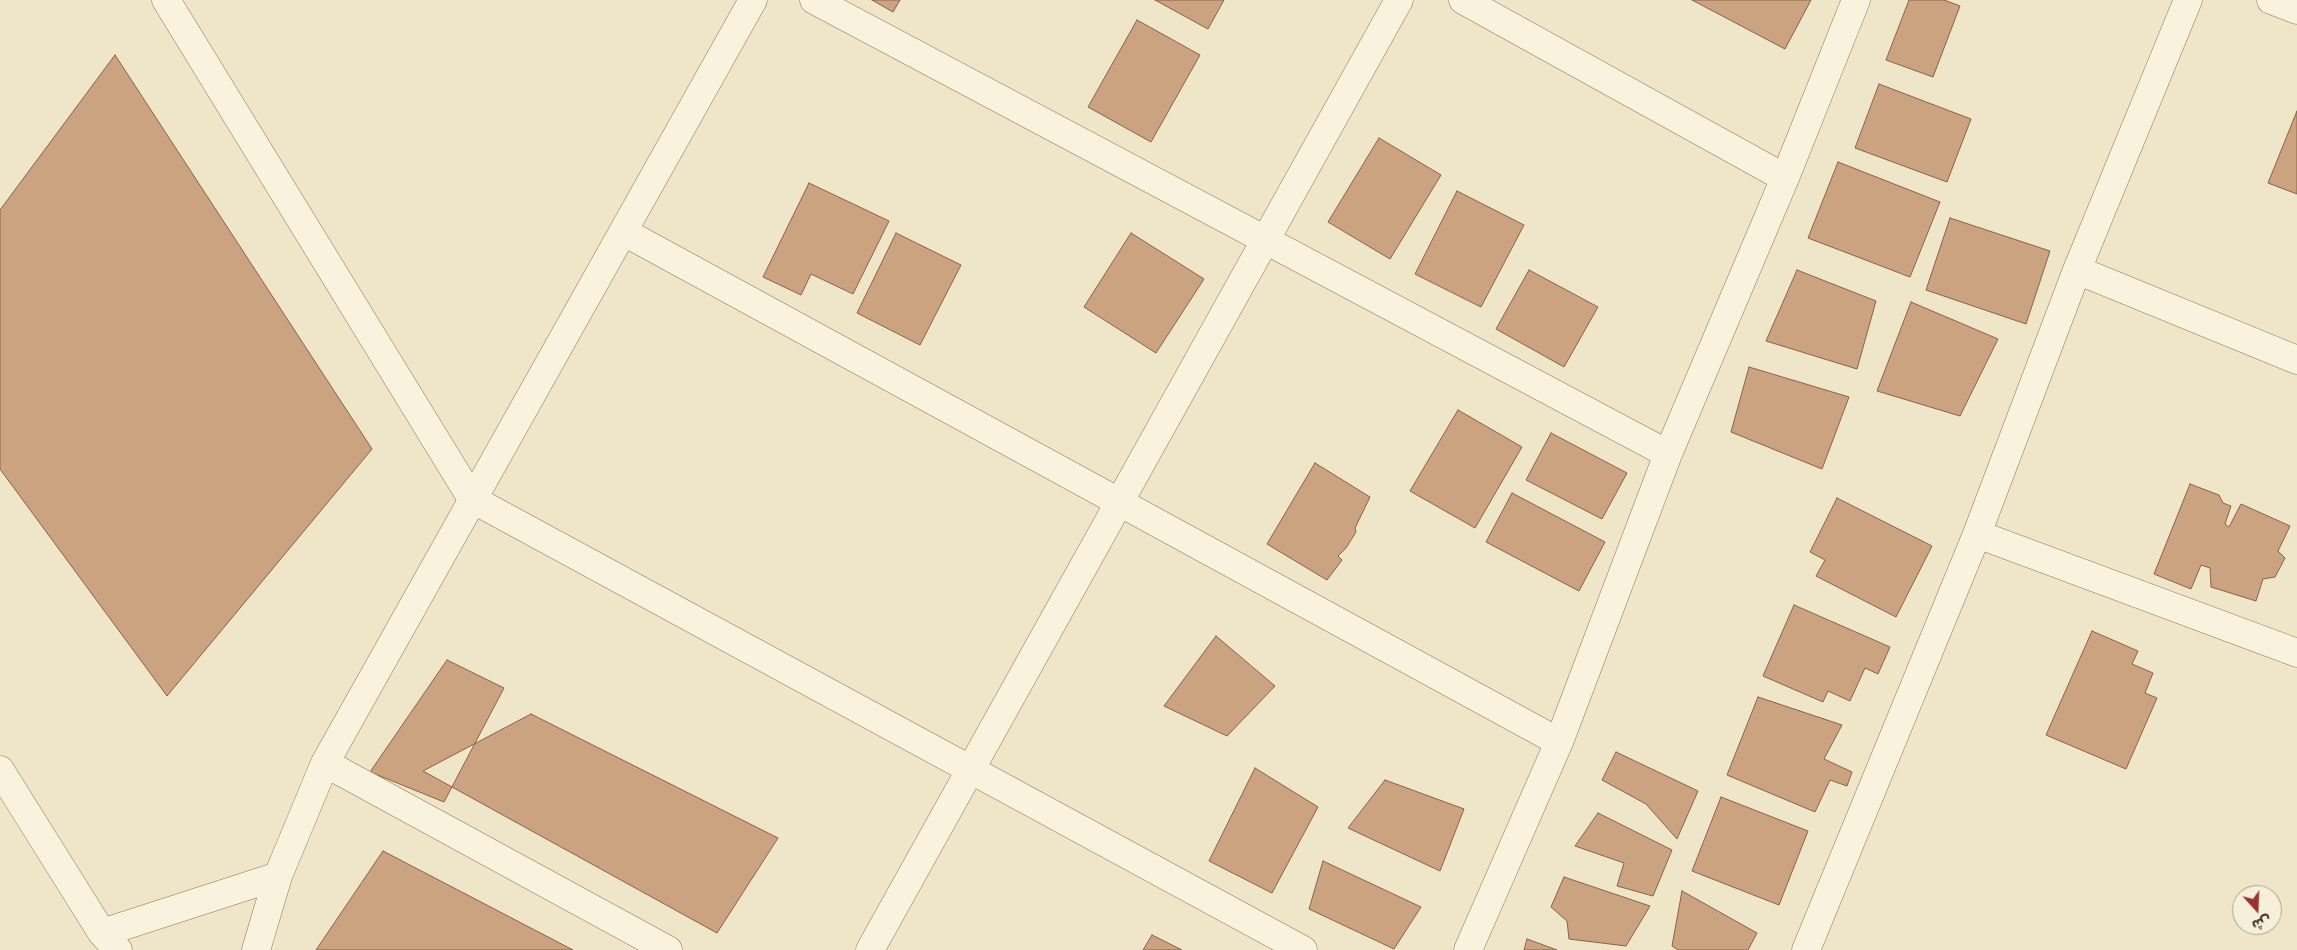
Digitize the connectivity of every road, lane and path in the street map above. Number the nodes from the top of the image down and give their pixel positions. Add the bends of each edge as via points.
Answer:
1 (166, 0) edge
2 (753, 0) edge
3 (814, 0) edge
4 (1399, 0) edge
5 (1463, 0) edge
6 (1856, 0) edge
7 (2188, 0) edge
8 (2271, 0) edge
9 (2297, 10) edge
10 (1786, 178) junction
11 (624, 232) junction
12 (1264, 240) junction
13 (2077, 270) junction
14 (2297, 360) edge
15 (1668, 454) junction
16 (472, 500) junction
17 (1119, 502) junction
18 (1977, 534) junction
19 (2297, 651) edge
20 (1558, 742) junction
21 (326, 763) junction
22 (0, 770) edge
23 (971, 770) junction
24 (278, 876) junction
25 (110, 942) edge
26 (256, 950) edge
27 (668, 950) edge
28 (870, 950) edge
29 (1303, 950) edge
30 (1468, 950) edge
31 (1806, 950) edge

1 - 16 street
2 - 11 street
3 - 12 street
4 - 12 street
5 - 10 street
6 - 10 street
7 - 13 street
8 - 9 street
10 - 15 street
11 - 16 street
11 - 17 street
12 - 15 street
12 - 17 street
13 - 14 street
13 - 18 street
15 - 20 street
16 - 21 street
16 - 23 street
17 - 20 street
17 - 23 street
18 - 19 street
18 - 31 street
20 - 30 street
21 - 24 street
21 - 27 street
22 - 25 street
23 - 28 street
23 - 29 street
24 - 25 street
24 - 26 street

